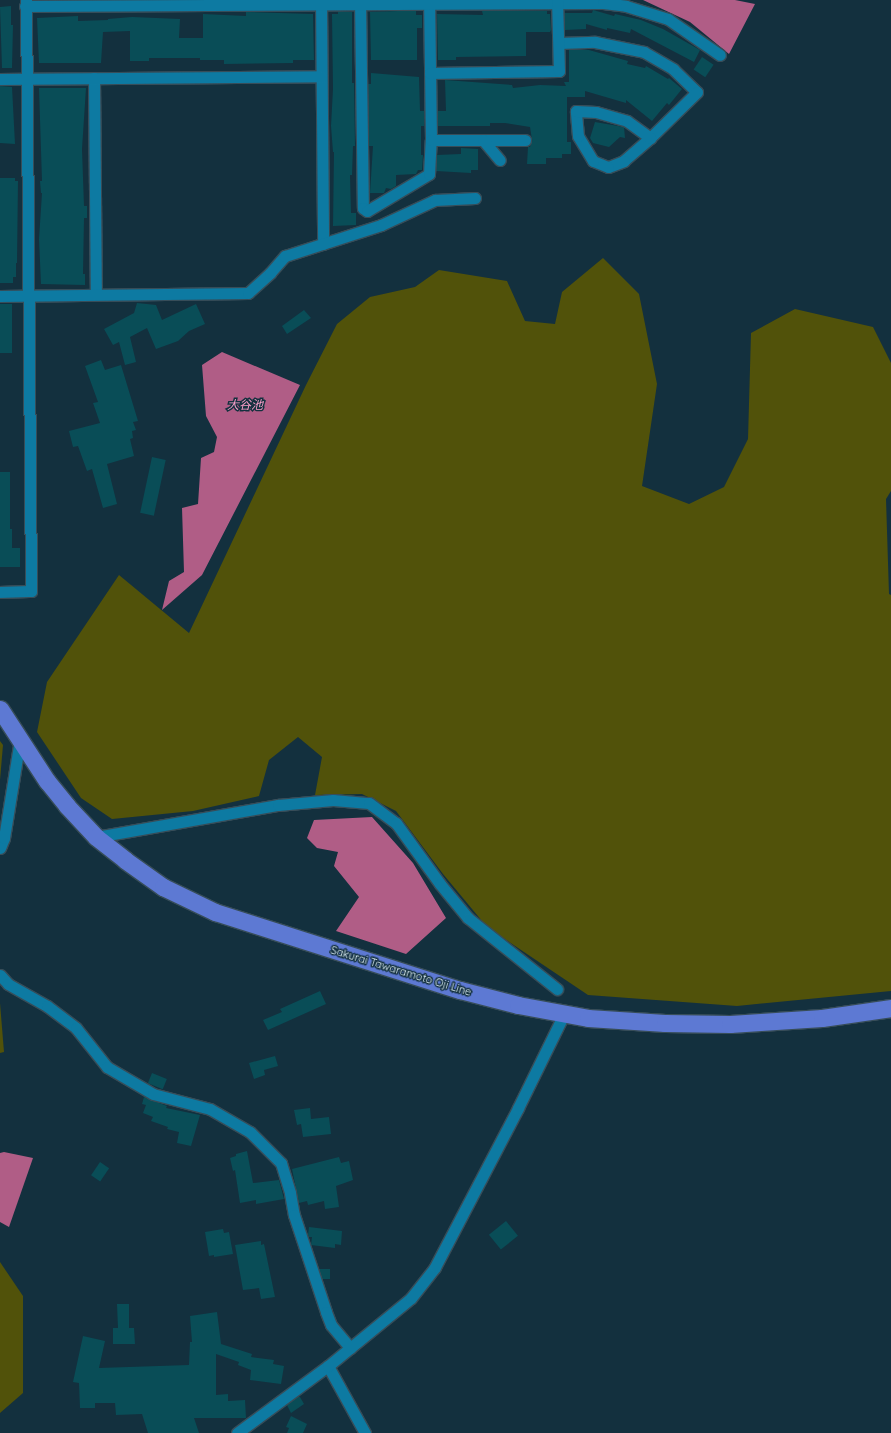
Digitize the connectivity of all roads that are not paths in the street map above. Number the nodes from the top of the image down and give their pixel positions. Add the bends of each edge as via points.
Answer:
1 (493, 1) edge
2 (558, 1) edge
3 (321, 2) edge
4 (360, 2) edge
5 (429, 2) edge
6 (26, 3) edge
7 (626, 3) edge
8 (559, 43) junction
9 (720, 55) dead end
10 (430, 73) junction
11 (321, 76) junction
12 (26, 78) junction
13 (94, 78) junction
14 (0, 79) edge
15 (650, 138) junction
16 (431, 140) junction
17 (483, 140) junction
18 (525, 140) dead end
19 (500, 160) dead end
20 (475, 198) dead end
21 (323, 244) junction
22 (96, 294) junction
23 (0, 296) edge
24 (28, 296) junction
25 (0, 592) edge
26 (0, 709) edge
27 (20, 739) junction
28 (96, 837) junction
29 (0, 848) edge
30 (0, 975) edge
31 (557, 990) dead end
32 (891, 1008) edge
33 (564, 1014) junction
34 (350, 1348) junction
35 (328, 1366) junction
36 (237, 1433) edge
37 (365, 1433) edge

1 - 2 street
1 - 5 street
2 - 7 street
2 - 8 street
3 - 4 street
3 - 6 street
3 - 11 street
4 - 5 street
4 - 16 street via 363,208 367,211 430,174
5 - 10 street
6 - 12 street
7 - 9 street via 668,19
8 - 10 street via 559,71
8 - 15 street via 595,42 644,52 673,69 697,92
10 - 16 street
11 - 13 street
11 - 21 street
12 - 13 street
12 - 14 street
12 - 24 street
13 - 22 street
15 - 15 street via 627,121 596,112 576,111 578,136 593,161 608,167 624,161
16 - 17 street
17 - 18 street
17 - 19 street
20 - 21 street via 435,200 381,225
21 - 22 street via 285,256 248,293
22 - 24 street
23 - 24 street
24 - 25 street via 31,591
26 - 27 main road, Sakurai Tawaramoto Oji Line
27 - 28 main road, Sakurai Tawaramoto Oji Line via 47,781
27 - 29 street via 4,838
28 - 31 street via 278,805 333,800 369,803 396,823 468,918
28 - 33 main road, Sakurai Tawaramoto Oji Line via 163,887 215,912 460,990
30 - 34 street via 8,984 47,1006 76,1028 107,1068 153,1094 210,1109 250,1132 280,1163 326,1312 331,1325
32 - 33 main road, Sakurai Tawaramoto Oji Line via 822,1018 730,1024 665,1023
33 - 34 street via 435,1267 411,1298
34 - 35 street
35 - 36 street
35 - 37 street

